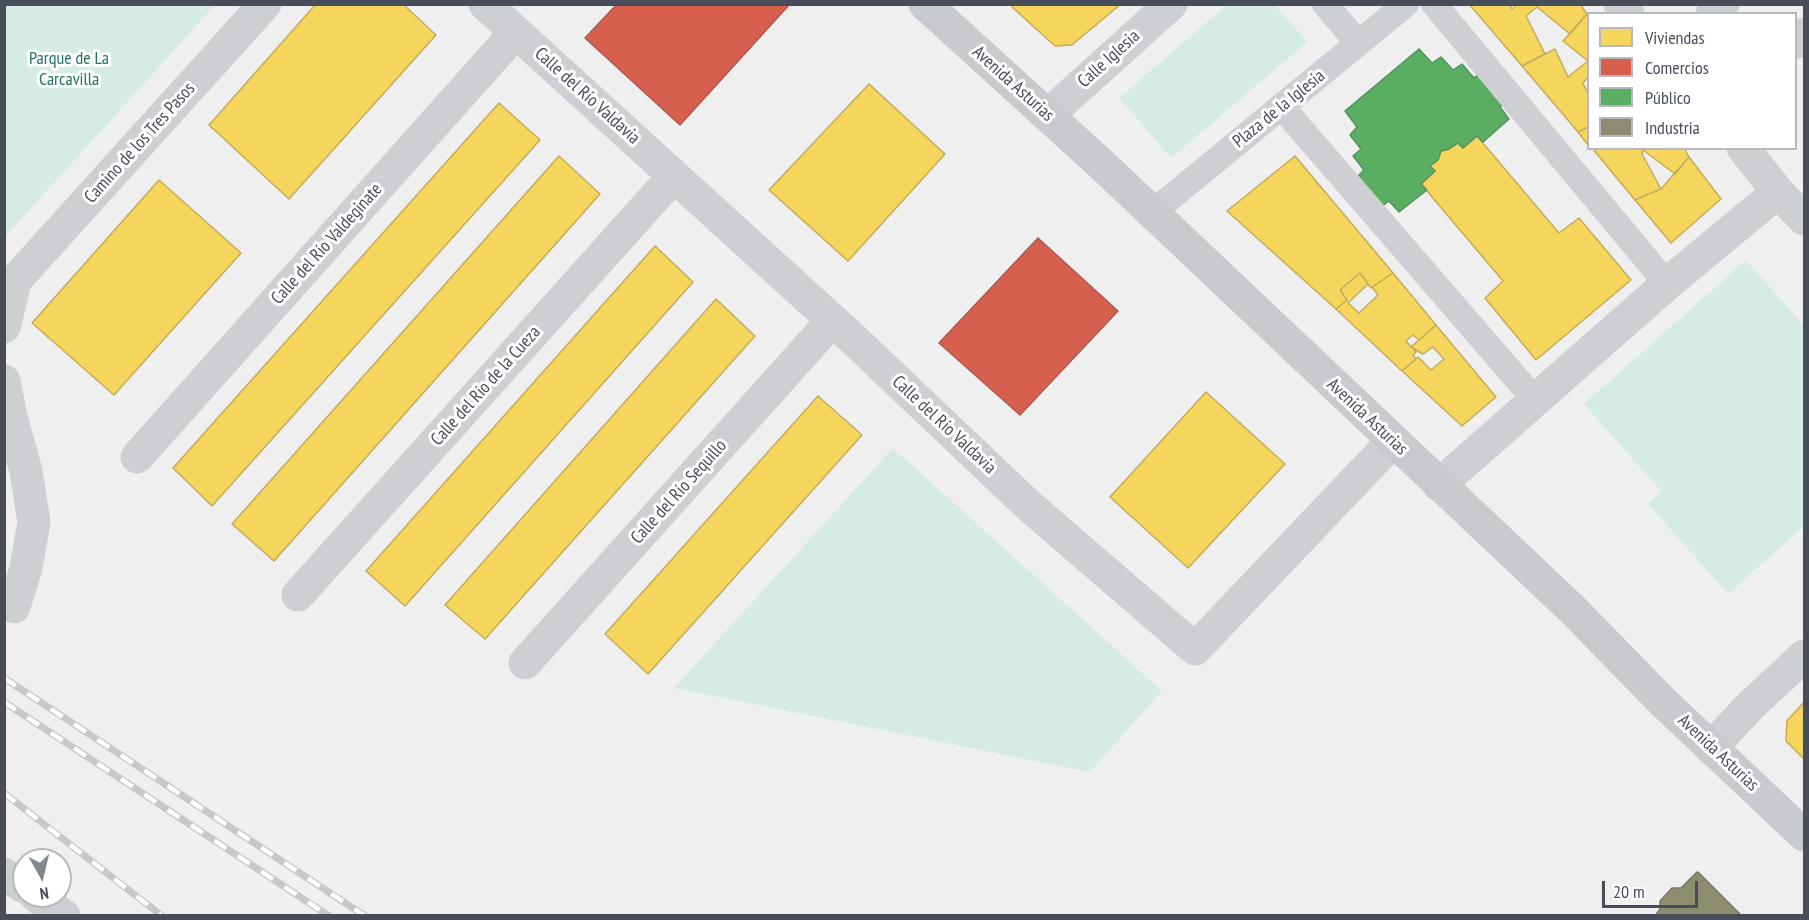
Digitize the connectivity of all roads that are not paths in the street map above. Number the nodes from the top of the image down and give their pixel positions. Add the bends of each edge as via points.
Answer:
1 (266, 4) edge
2 (485, 4) edge
3 (925, 4) edge
4 (1171, 4) edge
5 (1325, 4) edge
6 (1406, 4) edge
7 (1434, 4) edge
8 (516, 32) junction
9 (1358, 43) junction
10 (1281, 106) junction
11 (1048, 115) junction
12 (1745, 150) edge
13 (674, 176) junction
14 (1778, 192) junction
15 (1152, 213) junction
16 (1804, 219) edge
17 (1667, 284) junction
18 (10, 288) edge
19 (832, 321) junction
20 (4, 327) edge
21 (4, 381) edge
22 (1536, 401) junction
23 (1393, 441) junction
24 (137, 457) dead end
25 (1439, 485) junction
26 (298, 595) dead end
27 (14, 606) dead end
28 (1804, 656) edge
29 (525, 663) dead end
30 (1711, 748) junction
31 (1804, 835) edge

1 - 18 street, Camino de los Tres Pasos
2 - 8 street, Calle del Río Valdavia
3 - 11 main road, Avenida Asturias
4 - 11 street, Calle Iglesia
5 - 9 street
6 - 9 street, Plaza de la Iglesia
7 - 17 street
8 - 13 street, Calle del Río Valdavia
8 - 24 street, Calle del Río Valdeginate
9 - 10 street, Plaza de la Iglesia
10 - 15 street, Plaza de la Iglesia
10 - 22 street
11 - 15 main road, Avenida Asturias
12 - 14 street
13 - 19 street, Calle del Río Valdavia
13 - 26 street, Calle del Río de la Cueza
14 - 16 street
14 - 17 street
15 - 23 main road, Avenida Asturias
17 - 22 street
18 - 20 street, Camino de los Tres Pasos
19 - 23 street, Calle del Río Valdavia via 1027,504 1195,649
19 - 29 street, Calle del Río Sequillo
21 - 27 street via 34,522
22 - 25 street
23 - 25 main road, Avenida Asturias
25 - 30 main road, Avenida Asturias via 1573,610
28 - 30 street
30 - 31 main road, Avenida Asturias

